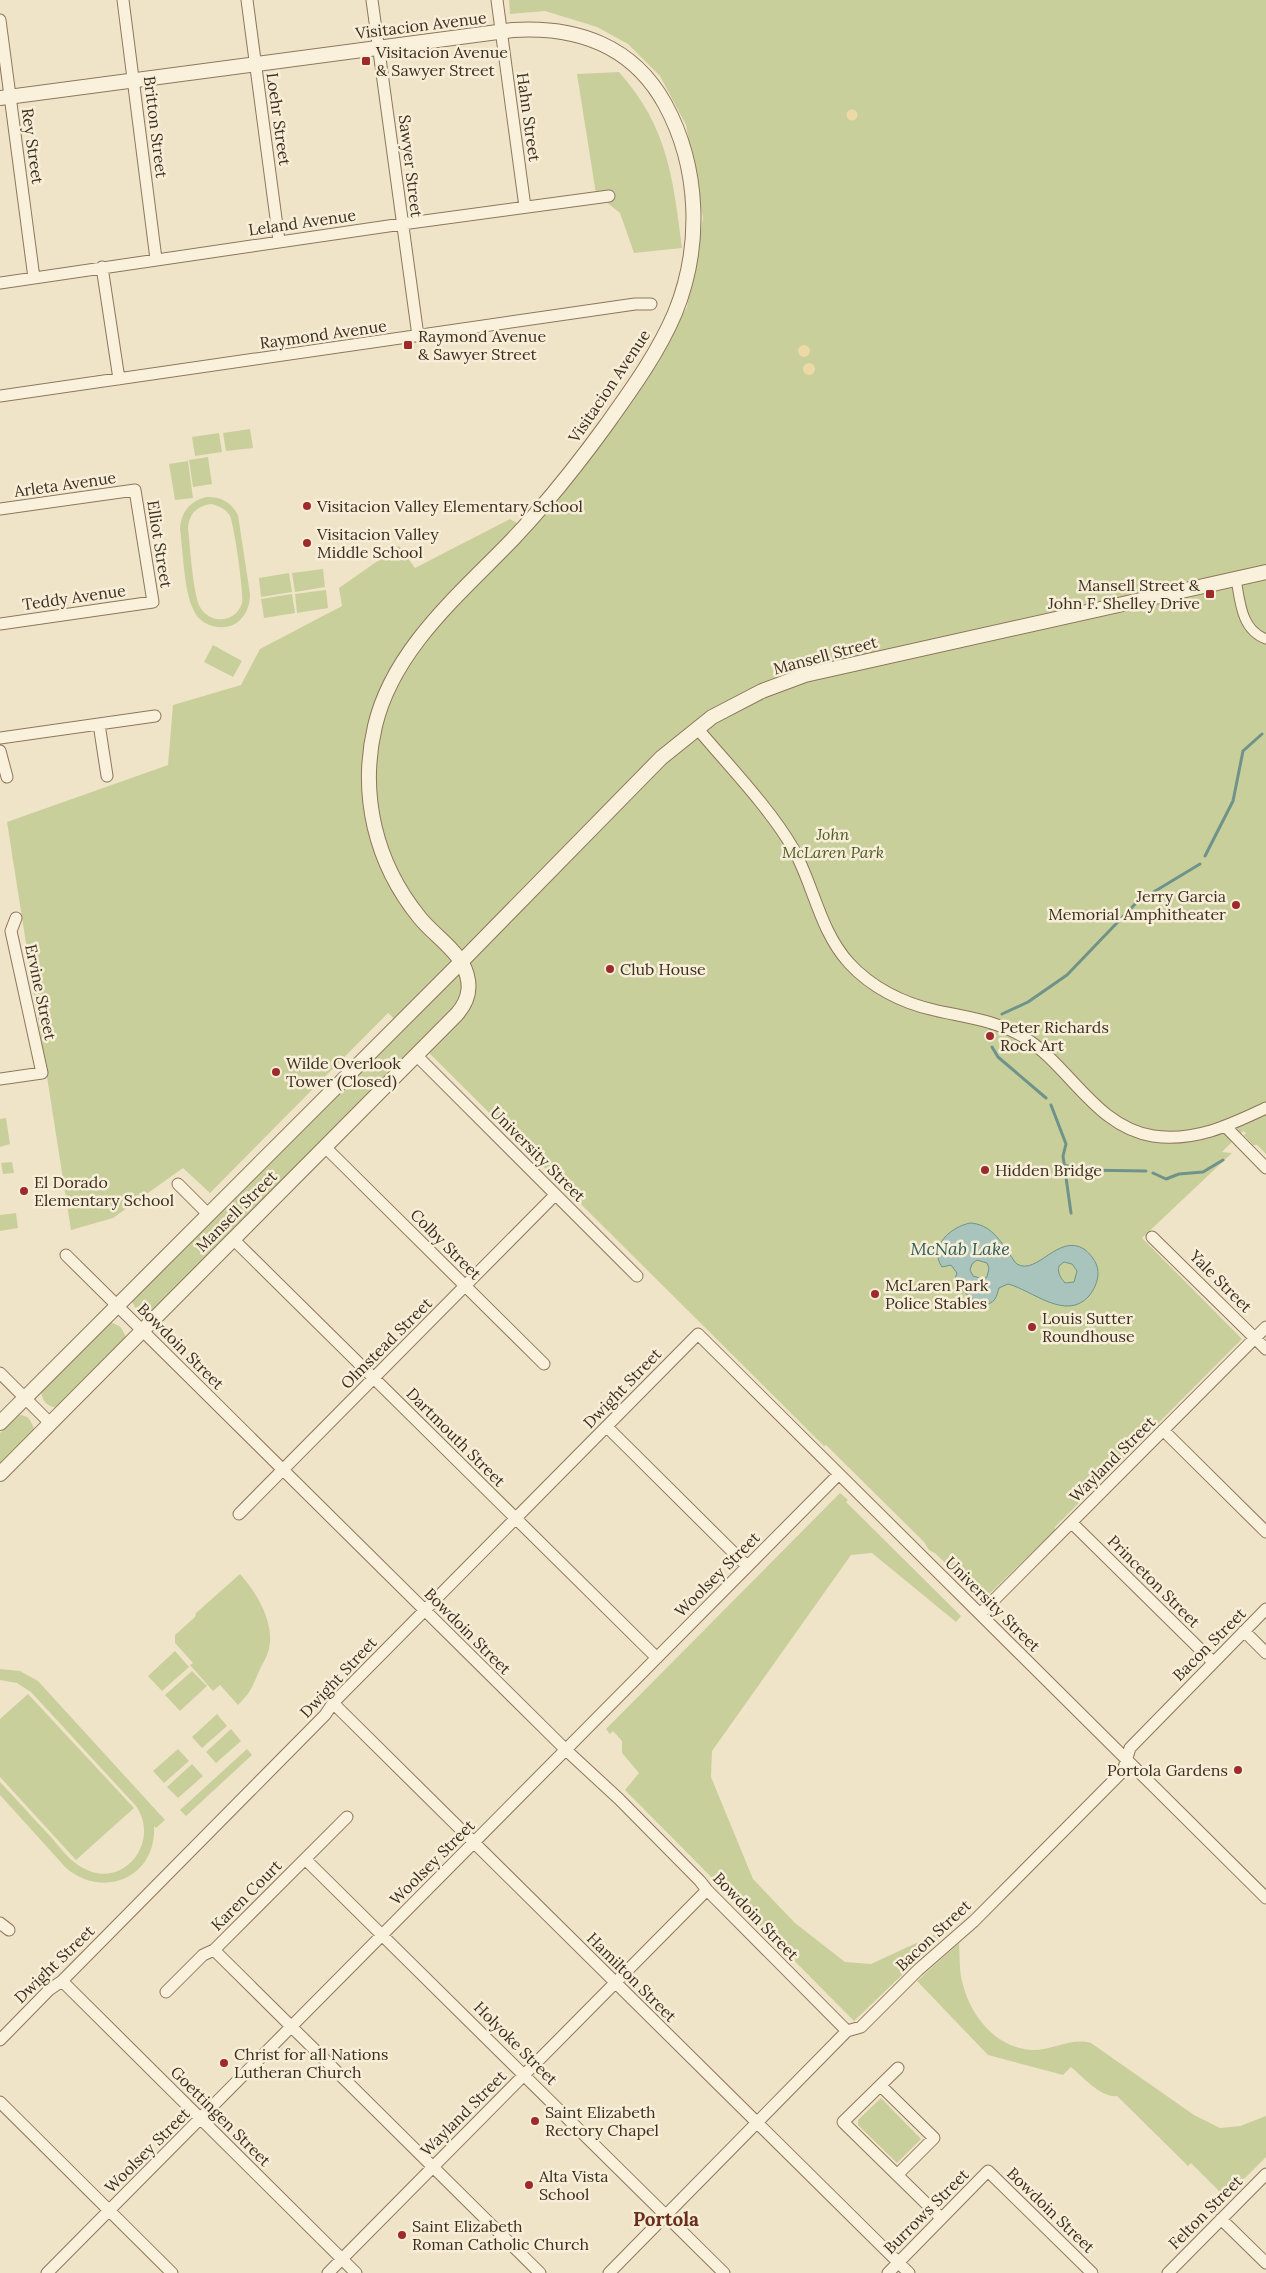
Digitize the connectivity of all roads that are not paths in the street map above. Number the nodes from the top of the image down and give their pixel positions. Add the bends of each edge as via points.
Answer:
1 (122, 0) edge
2 (247, 0) edge
3 (372, 0) edge
4 (497, 0) edge
5 (0, 20) edge
6 (501, 32) junction
7 (378, 48) junction
8 (256, 64) junction
9 (133, 80) junction
10 (5, 98) edge
11 (609, 196) dead end
12 (525, 207) junction
13 (402, 224) junction
14 (279, 241) junction
15 (156, 259) junction
16 (102, 267) junction
17 (34, 278) junction
18 (0, 283) edge
19 (651, 304) dead end
20 (418, 336) junction
21 (119, 379) junction
22 (0, 396) edge
23 (135, 490) joint
24 (0, 510) edge
25 (1266, 572) edge
26 (1236, 579) junction
27 (153, 602) joint
28 (0, 624) edge
29 (1266, 639) edge
30 (155, 716) dead end
31 (99, 724) junction
32 (697, 728) junction
33 (0, 738) edge
34 (0, 751) edge
35 (107, 776) dead end
36 (7, 777) dead end
37 (16, 918) dead end
38 (461, 962) junction
39 (416, 1055) junction
40 (0, 1079) edge
41 (1266, 1108) edge
42 (1226, 1127) junction
43 (325, 1147) junction
44 (1266, 1168) edge
45 (178, 1184) dead end
46 (555, 1195) junction
47 (208, 1214) junction
48 (1152, 1237) dead end
49 (233, 1239) junction
50 (66, 1255) dead end
51 (637, 1276) dead end
52 (465, 1286) junction
53 (118, 1306) junction
54 (1266, 1327) edge
55 (143, 1331) junction
56 (698, 1334) joint
57 (1255, 1338) junction
58 (1266, 1349) edge
59 (544, 1364) dead end
60 (0, 1374) edge
61 (374, 1378) junction
62 (25, 1398) junction
63 (0, 1423) edge
64 (51, 1424) junction
65 (607, 1427) junction
66 (1163, 1430) junction
67 (283, 1471) junction
68 (0, 1474) edge
69 (839, 1474) junction
70 (239, 1514) dead end
71 (516, 1518) junction
72 (1072, 1523) junction
73 (1266, 1532) edge
74 (747, 1566) junction
75 (1266, 1609) edge
76 (424, 1610) junction
77 (980, 1614) junction
78 (1244, 1631) junction
79 (1266, 1653) edge
80 (657, 1658) junction
81 (1213, 1662) junction
82 (333, 1703) junction
83 (566, 1750) junction
84 (1126, 1759) junction
85 (347, 1817) dead end
86 (474, 1842) junction
87 (305, 1859) junction
88 (706, 1890) junction
89 (1266, 1898) edge
90 (383, 1935) junction
91 (214, 1950) junction
92 (62, 1981) junction
93 (615, 1982) junction
94 (166, 1992) dead end
95 (291, 2026) junction
96 (847, 2031) junction
97 (0, 2040) edge
98 (898, 2068) dead end
99 (524, 2075) junction
100 (881, 2086) junction
101 (0, 2102) edge
102 (201, 2119) junction
103 (756, 2123) junction
104 (433, 2167) junction
105 (988, 2171) joint
106 (1266, 2174) edge
107 (898, 2175) junction
108 (109, 2211) junction
109 (665, 2215) junction
110 (941, 2218) junction
111 (1221, 2219) junction
112 (342, 2259) junction
113 (898, 2262) junction
114 (1266, 2263) edge
115 (47, 2273) edge
116 (172, 2273) edge
117 (328, 2273) edge
118 (356, 2273) edge
119 (540, 2273) edge
120 (608, 2273) edge
121 (724, 2273) edge
122 (888, 2273) edge
123 (909, 2273) edge
124 (1092, 2273) edge
125 (1168, 2273) edge

1 - 9 street, Britton Street
2 - 8 street, Loehr Street
3 - 7 street, Sawyer Street
4 - 6 street, Hahn Street
5 - 10 street, Rey Street
6 - 7 street, Visitacion Avenue
6 - 12 street, Hahn Street
6 - 38 street, Visitacion Avenue via 548,29 582,35 614,50 641,71 662,98 683,144 694,225 690,263 680,298 647,365 555,490 412,648 391,682 378,714 368,781 371,816 380,848 411,906
7 - 8 street, Visitacion Avenue
7 - 13 street, Sawyer Street
8 - 9 street, Visitacion Avenue
8 - 14 street, Loehr Street
9 - 10 street, Visitacion Avenue
9 - 15 street, Britton Street
10 - 17 street, Rey Street
11 - 12 street, Leland Avenue
12 - 13 street, Leland Avenue
13 - 14 street, Leland Avenue
13 - 20 street, Sawyer Street
14 - 15 street, Leland Avenue
15 - 16 street, Leland Avenue
16 - 17 street, Leland Avenue
16 - 21 street
17 - 18 street, Leland Avenue
19 - 20 street, Raymond Avenue
20 - 21 street, Raymond Avenue
21 - 22 street, Raymond Avenue
23 - 24 street, Arleta Avenue
23 - 27 street, Elliot Street
25 - 26 street, Mansell Street
26 - 29 street via 1244,616 1251,630
26 - 32 street, Mansell Street via 805,675 748,698
27 - 28 street, Teddy Avenue
30 - 31 street
31 - 33 street
31 - 35 street
32 - 38 street, Mansell Street via 661,758
32 - 42 street via 784,835 807,878 829,936 848,962 873,984 918,1006 993,1023 1022,1036 1098,1107 1138,1132 1169,1138 1205,1134
34 - 36 street
37 - 40 street, Ervine Street via 11,931 42,1073
38 - 39 street, Mansell Street via 470,987 467,1002
38 - 47 street, Mansell Street
39 - 43 street, Mansell Street
39 - 46 street, University Street
41 - 42 street
42 - 44 street
43 - 49 street, Mansell Street
43 - 52 street, Colby Street
45 - 47 street
46 - 51 street, University Street
46 - 52 street, Olmstead Street
47 - 53 street, Mansell Street
48 - 57 street, Yale Street
49 - 55 street, Mansell Street
49 - 61 street, Dartmouth Street
50 - 53 street, Bowdoin Street
52 - 59 street, Colby Street
52 - 61 street, Olmstead Street
53 - 55 street, Bowdoin Street
53 - 62 street, Mansell Street
54 - 57 street, Wayland Street
55 - 64 street, Mansell Street
55 - 67 street, Bowdoin Street
56 - 65 street, Dwight Street
56 - 69 street, University Street
57 - 58 street, Yale Street
57 - 66 street, Wayland Street
60 - 62 street
61 - 67 street, Olmstead Street
61 - 71 street, Dartmouth Street
62 - 63 street, Mansell Street
62 - 64 street
64 - 68 street, Mansell Street
65 - 71 street, Dwight Street
65 - 74 street
66 - 72 street, Wayland Street
66 - 73 street
67 - 70 street, Olmstead Street
67 - 76 street, Bowdoin Street
69 - 74 street, Woolsey Street
69 - 77 street, University Street
71 - 76 street, Dwight Street
71 - 80 street, Dartmouth Street
72 - 77 street, Wayland Street
72 - 81 street, Princeton Street
74 - 80 street, Woolsey Street
75 - 78 street, Bacon Street
76 - 82 street, Dwight Street
76 - 83 street, Bowdoin Street
77 - 84 street, University Street
78 - 79 street
78 - 81 street, Bacon Street
80 - 83 street, Woolsey Street
81 - 84 street, Bacon Street via 1130,1748
82 - 86 street, Hamilton Street
82 - 92 street, Dwight Street via 325,1716
83 - 86 street, Woolsey Street
83 - 88 street, Bowdoin Street via 619,1799
84 - 89 street, University Street
84 - 96 street, Bacon Street via 1123,1771 974,1921 918,1970 861,2027
85 - 87 street, Karen Court
86 - 90 street, Woolsey Street
86 - 93 street, Hamilton Street
87 - 90 street, Holyoke Street
87 - 91 street, Karen Court
88 - 93 street, Wayland Street
88 - 96 street, Bowdoin Street
90 - 95 street, Woolsey Street
90 - 99 street, Holyoke Street
91 - 94 street, Karen Court via 202,1955
91 - 95 street
92 - 97 street, Dwight Street
92 - 102 street, Goettingen Street
93 - 99 street, Wayland Street
93 - 103 street, Hamilton Street
95 - 102 street, Woolsey Street
95 - 104 street
96 - 103 street, Bacon Street
98 - 100 street
99 - 104 street, Wayland Street
99 - 109 street, Holyoke Street
100 - 107 street via 934,2138
100 - 107 street via 844,2122
101 - 108 street
102 - 108 street, Woolsey Street
102 - 112 street, Goettingen Street
103 - 109 street, Bacon Street
103 - 113 street, Hamilton Street
104 - 112 street, Wayland Street
104 - 119 street
105 - 110 street, Burrows Street
105 - 124 street, Bowdoin Street
106 - 111 street, Felton Street
107 - 110 street
108 - 115 street, Woolsey Street
108 - 116 street
109 - 120 street, Bacon Street
109 - 121 street, Holyoke Street
110 - 113 street, Burrows Street
111 - 114 street
111 - 125 street, Felton Street
112 - 117 street, Wayland Street
112 - 118 street, Goettingen Street
113 - 122 street, Burrows Street
113 - 123 street, Hamilton Street

